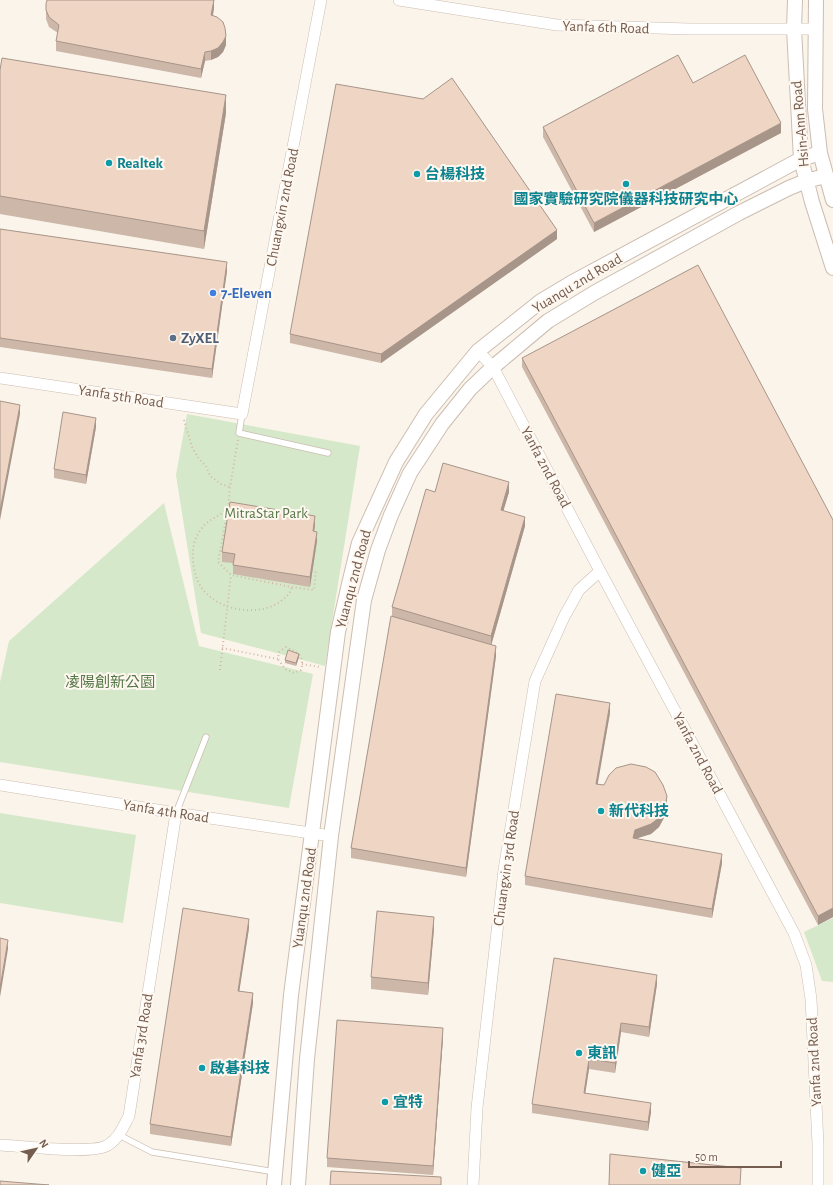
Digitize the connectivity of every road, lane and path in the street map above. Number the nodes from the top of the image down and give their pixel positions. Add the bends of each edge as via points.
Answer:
1 (320, 0) edge
2 (398, 0) edge
3 (795, 0) edge
4 (816, 0) edge
5 (794, 29) junction
6 (816, 29) junction
7 (820, 153) junction
8 (801, 159) junction
9 (826, 176) junction
10 (806, 181) junction
11 (833, 200) edge
12 (833, 268) edge
13 (478, 351) junction
14 (493, 366) junction
15 (0, 378) edge
16 (242, 414) junction
17 (184, 420) dead end
18 (239, 433) junction
19 (328, 453) dead end
20 (230, 487) junction
21 (228, 509) junction
22 (316, 569) dead end
23 (600, 571) junction
24 (231, 575) junction
25 (292, 587) junction
26 (227, 606) junction
27 (222, 648) junction
28 (278, 659) junction
29 (302, 664) junction
30 (320, 667) dead end
31 (220, 670) dead end
32 (206, 737) dead end
33 (0, 785) edge
34 (176, 813) junction
35 (313, 833) junction
36 (332, 836) junction
37 (120, 1135) junction
38 (0, 1145) edge
39 (275, 1178) edge
40 (298, 1185) edge
41 (473, 1185) edge
42 (818, 1185) edge

1 - 16 street, Chuangxin 2nd Road
2 - 5 street, Yanfa 6th Road via 556,25
3 - 5 street, Hsin-Ann Road
4 - 6 street, Hsin-Ann Road
5 - 6 street, Yanfa 6th Road
5 - 8 street, Hsin-Ann Road
6 - 7 street, Hsin-Ann Road via 815,109
7 - 8 street, Yuanqu 2nd Road
7 - 9 street, Hsin-Ann Road
8 - 10 street, Hsin-Ann Road
8 - 13 street, Yuanqu 2nd Road via 571,282 541,301
9 - 10 street, Yuanqu 2nd Road
9 - 11 street, Hsin-Ann Road
10 - 12 street, Hsin-Ann Road
10 - 14 street, Yuanqu 2nd Road via 739,213 594,293 548,321
13 - 14 street, Yanfa 2nd Road
13 - 35 street, Yuanqu 2nd Road via 426,414 396,462 360,543 338,632
14 - 23 street, Yanfa 2nd Road
14 - 36 street, Yuanqu 2nd Road via 470,389 442,424 410,473 378,550 364,600
15 - 16 street, Yanfa 5th Road
16 - 18 lane
17 - 20 path via 192,447 210,476
18 - 19 lane
18 - 20 path
20 - 21 path
21 - 24 path via 218,562
21 - 26 path via 201,529 192,552 197,580 207,594
22 - 25 path via 314,590
23 - 41 street, Chuangxin 3rd Road via 579,590 535,681 504,870 477,1108
23 - 42 street, Yanfa 2nd Road via 794,933 806,965 811,999
24 - 25 path
24 - 26 path
25 - 26 path via 290,594 270,608 254,610
26 - 27 path
27 - 28 path
27 - 31 path
28 - 29 path via 285,669 294,673 301,670
28 - 29 path via 279,652 286,647 302,658
29 - 30 path
32 - 34 lane
33 - 34 street, Yanfa 4th Road
34 - 35 street, Yanfa 4th Road
34 - 37 street, Yanfa 3rd Road via 129,1116
35 - 36 street, Yanfa 4th Road
35 - 39 street, Yuanqu 2nd Road via 291,995
36 - 40 street, Yuanqu 2nd Road via 307,1059
37 - 38 street, Yanfa 3rd Road via 106,1146 88,1150
37 - 39 lane via 152,1152

